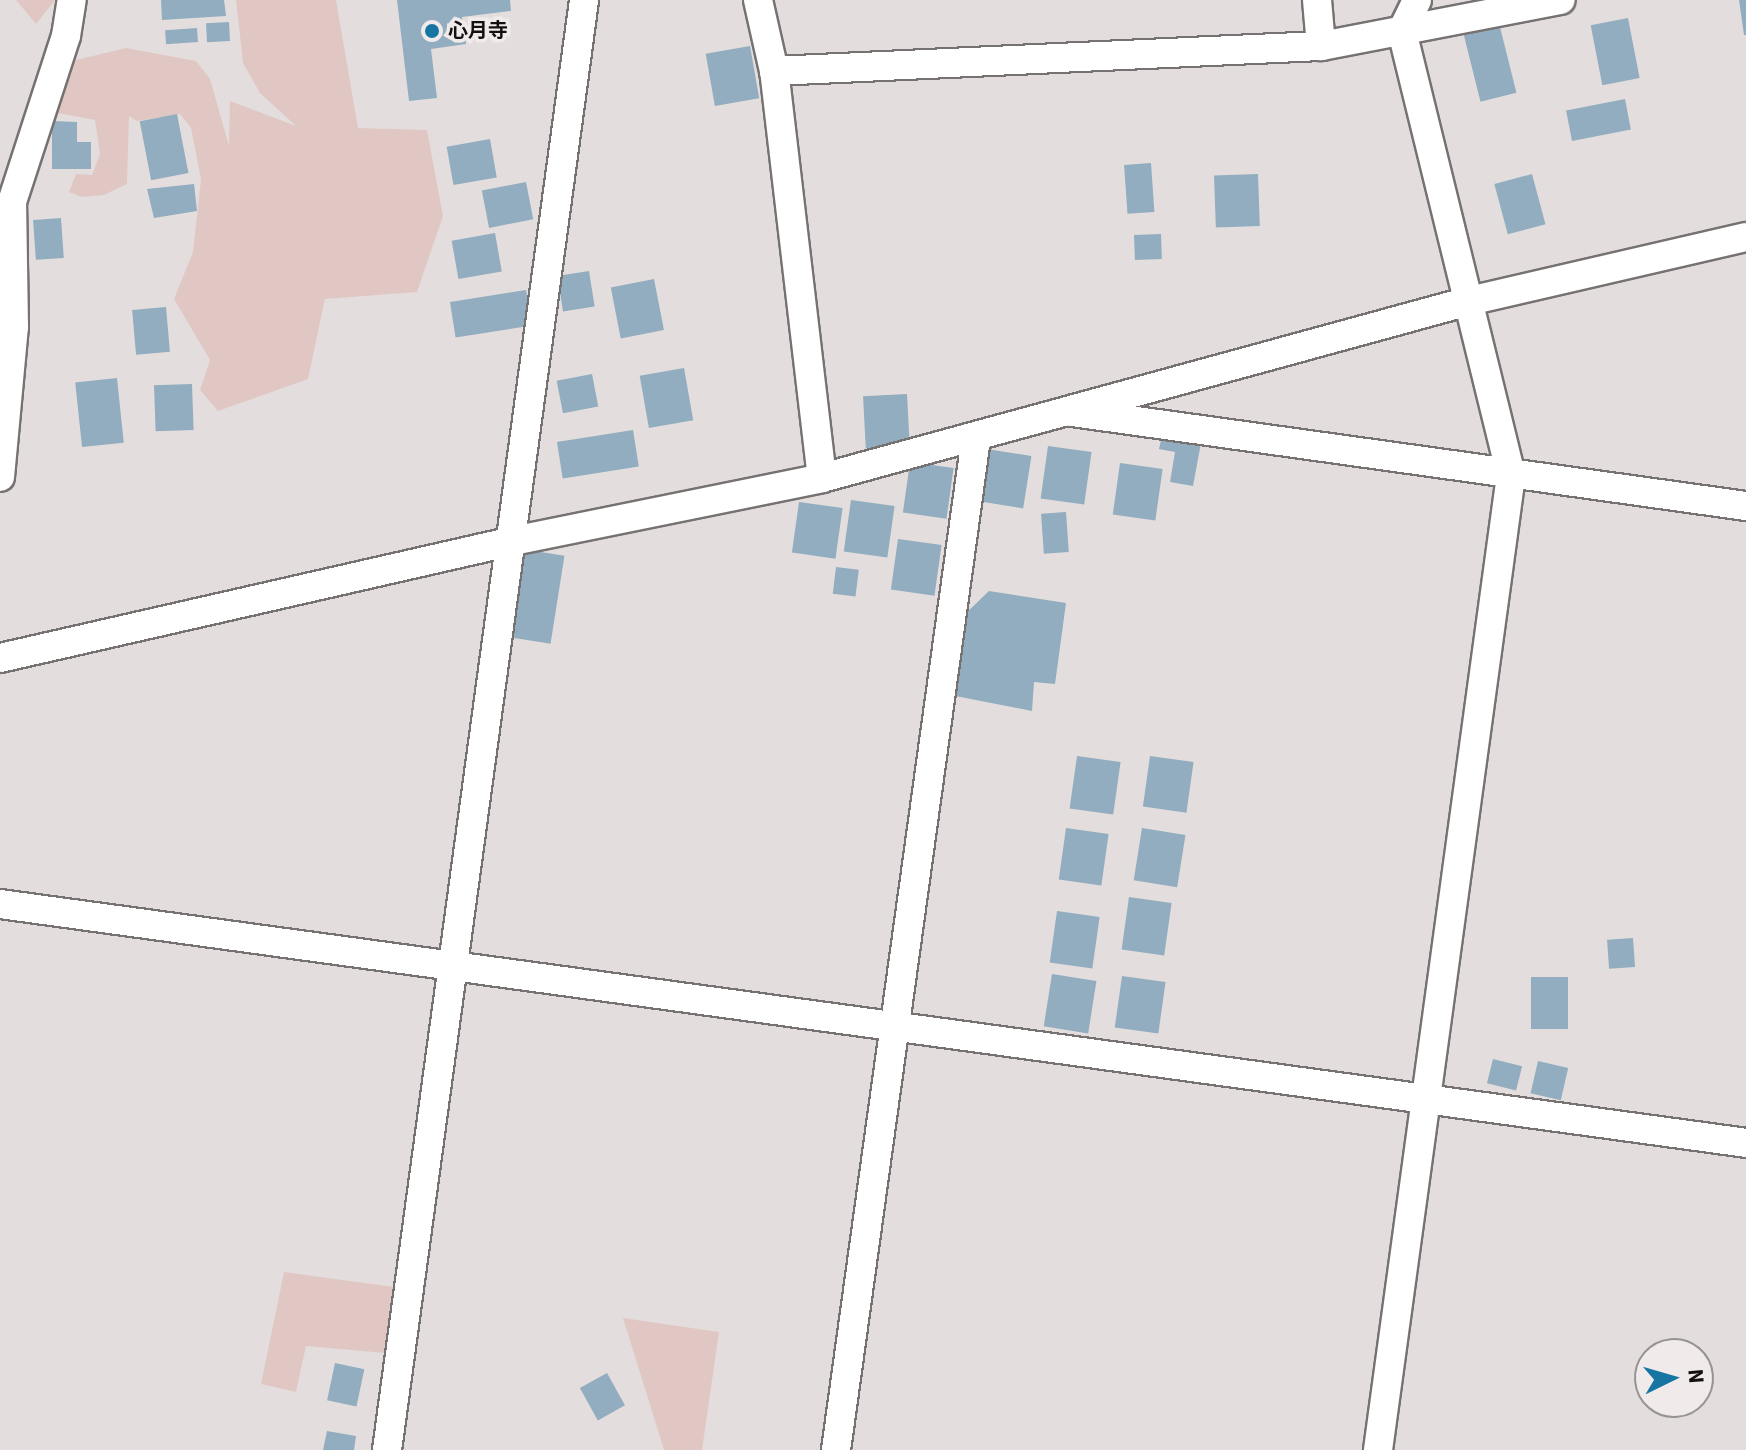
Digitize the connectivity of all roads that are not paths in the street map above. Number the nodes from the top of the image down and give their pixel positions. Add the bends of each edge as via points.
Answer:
1 (72, 0) edge
2 (584, 0) edge
3 (758, 0) edge
4 (1317, 0) edge
5 (1417, 0) edge
6 (1561, 0) edge
7 (1402, 31) junction
8 (1321, 46) junction
9 (774, 71) junction
10 (1746, 237) edge
11 (1469, 301) junction
12 (4, 409) edge
13 (1059, 411) junction
14 (976, 439) junction
15 (1511, 475) junction
16 (0, 477) edge
17 (822, 478) junction
18 (1746, 506) edge
19 (513, 541) junction
20 (0, 658) edge
21 (0, 904) edge
22 (451, 967) junction
23 (892, 1027) junction
24 (1427, 1101) junction
25 (1746, 1143) edge
26 (387, 1450) edge
27 (836, 1450) edge
28 (1378, 1450) edge

1 - 12 street via 66,36 12,202 14,327
2 - 19 street
3 - 9 street
4 - 8 street
5 - 7 street
6 - 7 street
7 - 8 street
7 - 11 street
8 - 9 street
9 - 17 street
10 - 11 street
11 - 13 street
11 - 15 street
12 - 16 street
13 - 14 street
13 - 15 street
14 - 17 street
14 - 23 street
15 - 18 street
15 - 24 street
17 - 19 street
19 - 20 street
19 - 22 street
21 - 22 street
22 - 23 street
22 - 26 street
23 - 24 street
23 - 27 street
24 - 25 street
24 - 28 street

